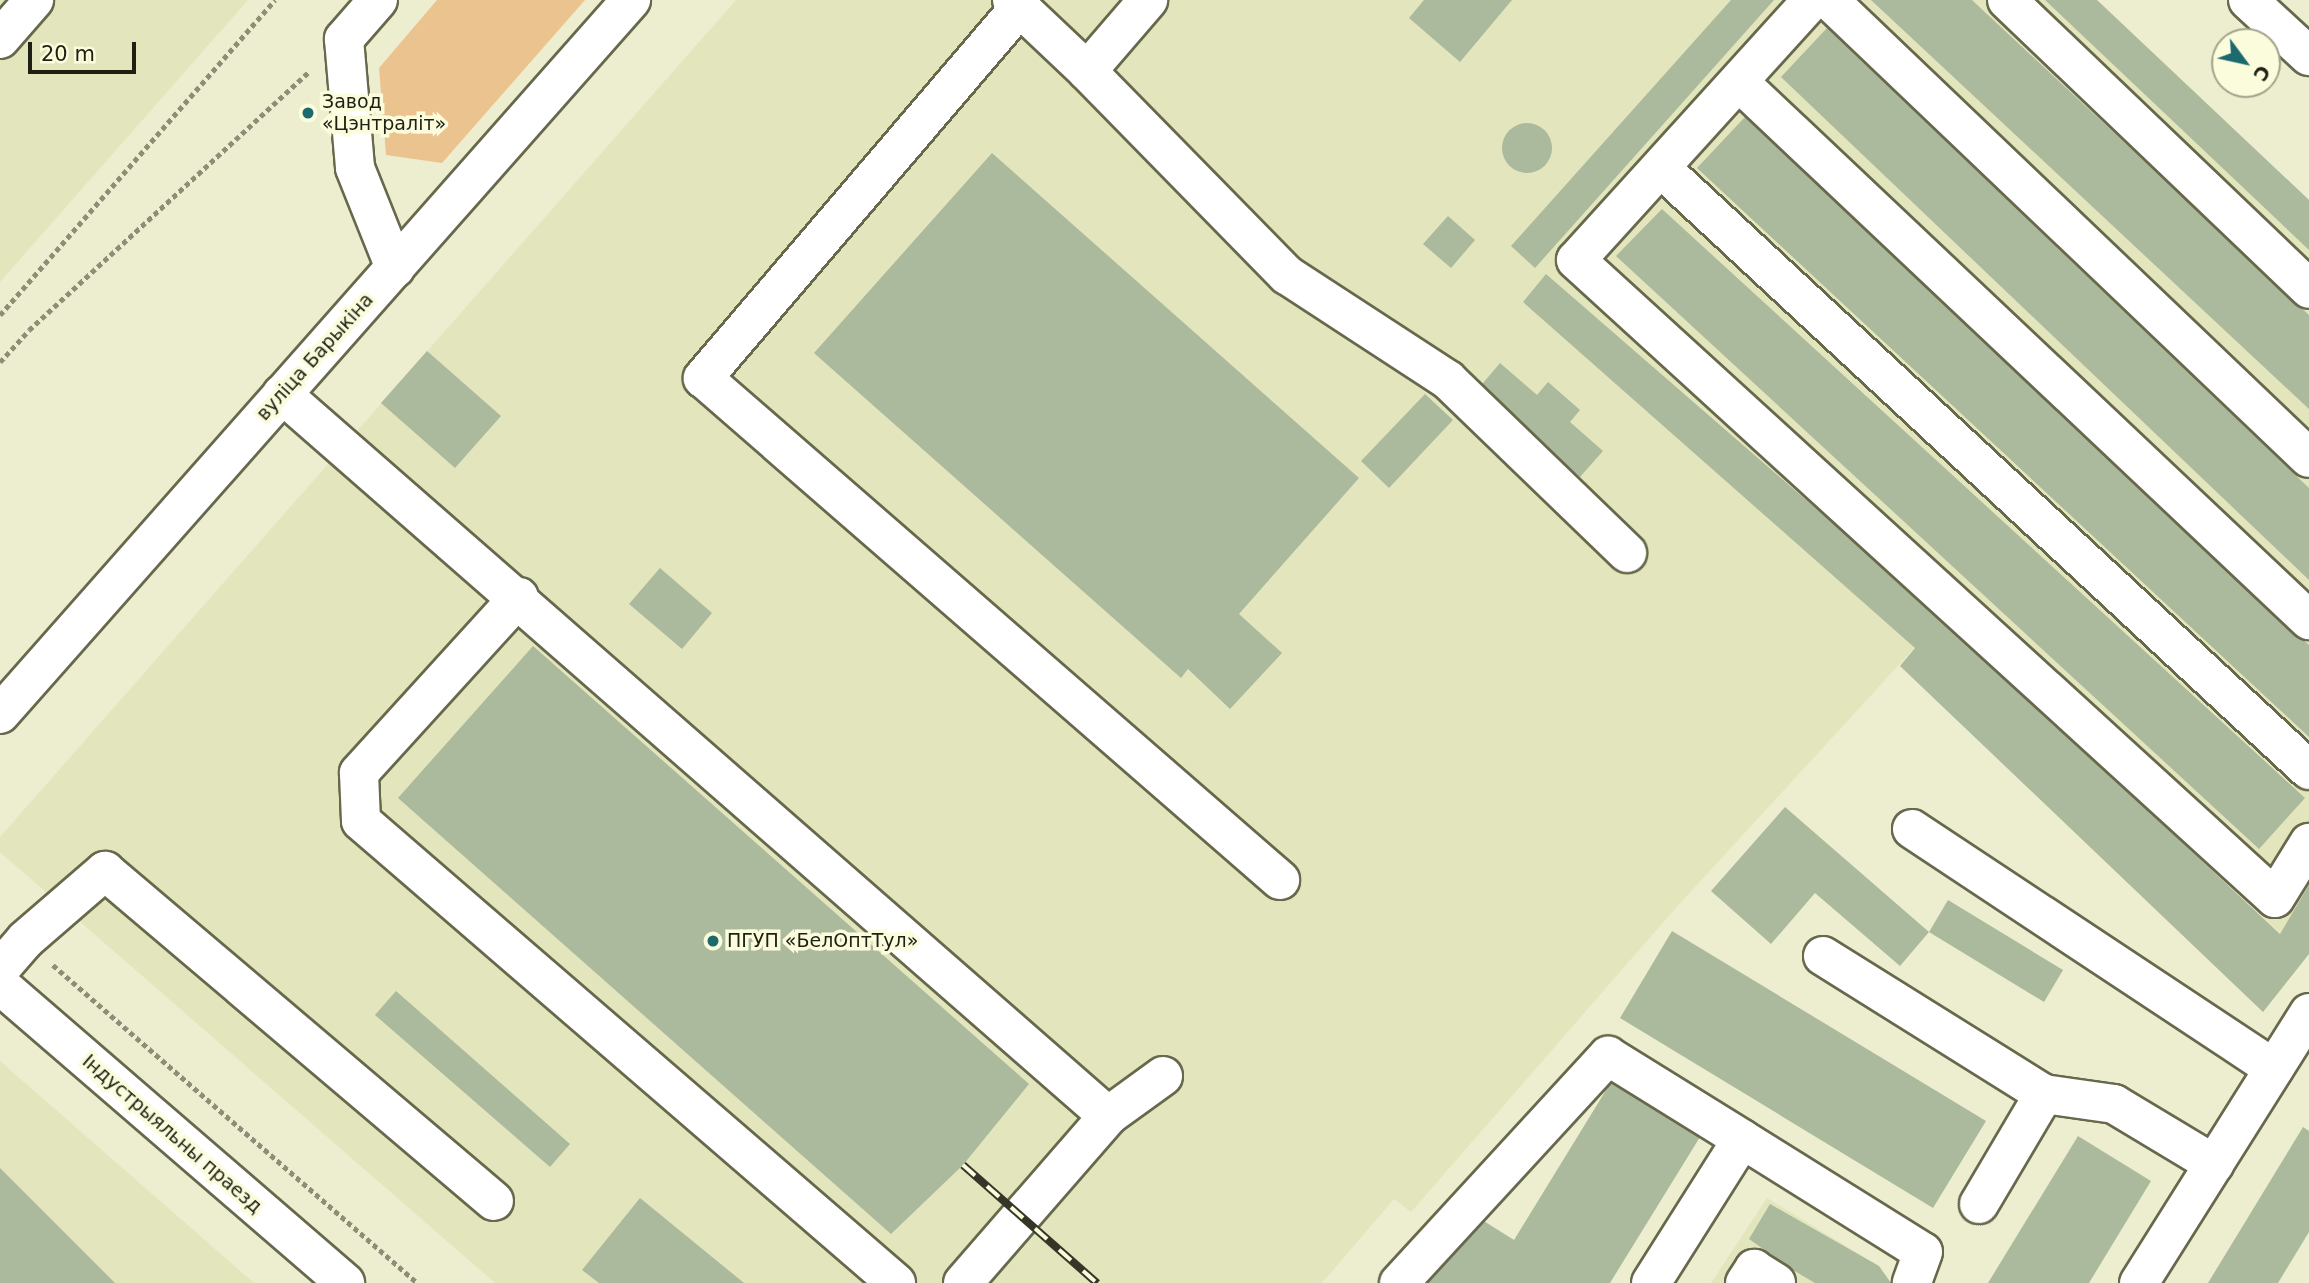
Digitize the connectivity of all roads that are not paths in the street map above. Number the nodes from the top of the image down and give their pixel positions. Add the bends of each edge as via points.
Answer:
1 (34, 0) edge
2 (378, 0) edge
3 (631, 0) edge
4 (1148, 0) edge
5 (1812, 0) edge
6 (1829, 0) edge
7 (2007, 0) edge
8 (2248, 0) edge
9 (1016, 4) edge
10 (0, 39) edge
11 (2309, 56) edge
12 (1087, 71) junction
13 (1739, 82) junction
14 (1662, 169) junction
15 (395, 268) junction
16 (2309, 289) edge
17 (282, 394) junction
18 (2309, 458) edge
19 (1627, 553) dead end
20 (519, 597) junction
21 (2309, 620) edge
22 (0, 714) edge
23 (2309, 770) edge
24 (1912, 829) dead end
25 (2309, 843) edge
26 (1280, 880) dead end
27 (1823, 956) dead end
28 (0, 969) edge
29 (0, 985) edge
30 (2309, 1013) edge
31 (2274, 1069) junction
32 (1163, 1076) dead end
33 (2044, 1094) junction
34 (1108, 1116) junction
35 (1742, 1139) junction
36 (2214, 1164) junction
37 (494, 1201) dead end
38 (1979, 1204) dead end
39 (345, 1283) edge
40 (896, 1283) edge
41 (963, 1283) edge
42 (1399, 1283) edge
43 (1651, 1283) edge
44 (1745, 1283) edge
45 (1776, 1283) edge
46 (1912, 1283) edge
47 (2139, 1283) edge

1 - 10 main road
2 - 15 main road via 344,39 355,168
3 - 15 main road, вуліца Барыкіна
4 - 12 main road
5 - 13 main road
6 - 18 main road
7 - 16 main road
8 - 11 main road
9 - 12 main road
9 - 26 main road via 703,378
12 - 19 main road via 1287,275 1448,380
13 - 14 main road
13 - 21 main road
14 - 23 main road
14 - 25 main road via 1576,260 2275,898
15 - 17 main road, вуліца Барыкіна
17 - 20 main road
17 - 22 main road, вуліца Барыкіна
20 - 34 main road
20 - 40 main road via 359,773 361,821
24 - 31 main road
27 - 33 main road
28 - 37 main road via 25,940 105,871
29 - 39 main road, Індустрыяльны праезд
30 - 31 main road
31 - 36 main road
32 - 34 main road
33 - 36 main road via 2114,1104
33 - 38 main road
34 - 41 main road
35 - 42 main road via 1608,1056
35 - 43 main road
35 - 46 main road via 1923,1252
36 - 47 main road
44 - 45 main road via 1754,1269

